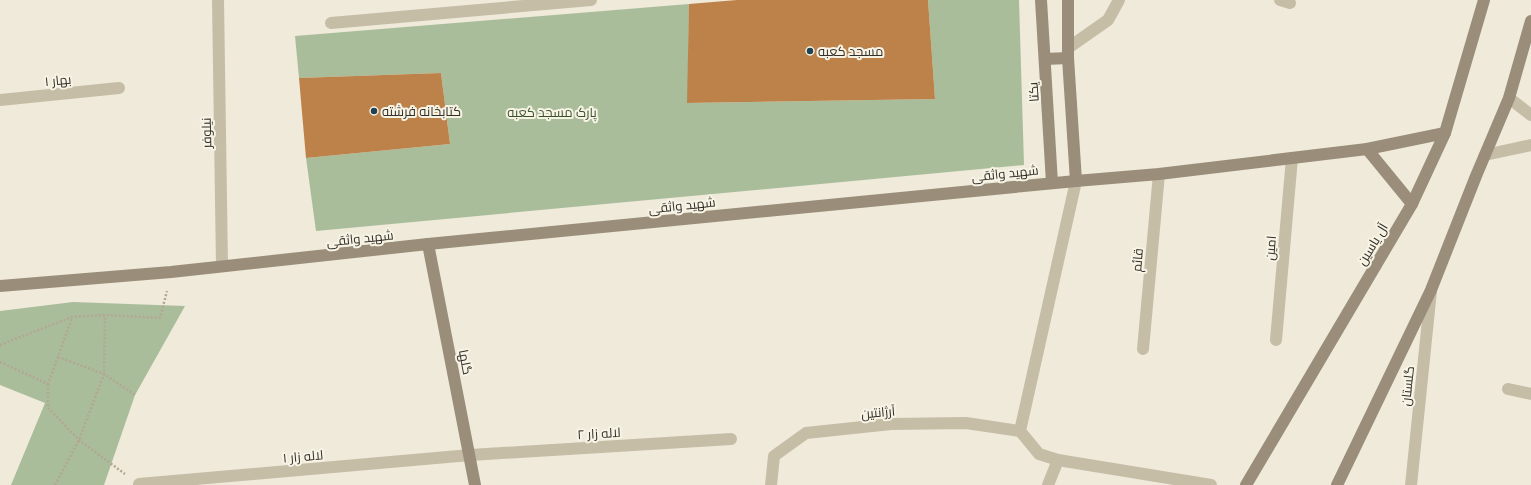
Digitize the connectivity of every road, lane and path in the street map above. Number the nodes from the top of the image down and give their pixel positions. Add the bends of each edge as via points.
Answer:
1 (218, 0) edge
2 (591, 0) edge
3 (1041, 0) edge
4 (1068, 0) edge
5 (1119, 0) edge
6 (1484, 0) edge
7 (1531, 21) edge
8 (331, 23) dead end
9 (1068, 53) junction
10 (1045, 59) junction
11 (119, 88) dead end
12 (1510, 98) junction
13 (0, 100) edge
14 (1531, 115) edge
15 (1445, 133) junction
16 (1531, 145) edge
17 (1367, 149) junction
18 (1485, 155) junction
19 (1292, 158) junction
20 (1159, 174) junction
21 (1076, 180) junction
22 (1052, 183) junction
23 (1412, 204) junction
24 (428, 244) junction
25 (222, 266) junction
26 (171, 272) junction
27 (0, 286) edge
28 (1431, 290) junction
29 (105, 315) junction
30 (72, 317) junction
31 (1276, 340) dead end
32 (0, 345) edge
33 (1143, 349) dead end
34 (58, 357) junction
35 (0, 362) edge
36 (104, 374) junction
37 (48, 384) junction
38 (1508, 389) dead end
39 (1531, 394) edge
40 (135, 396) dead end
41 (1020, 431) junction
42 (731, 439) dead end
43 (79, 440) junction
44 (470, 455) junction
45 (1058, 460) junction
46 (111, 464) dead end
47 (139, 484) edge
48 (55, 485) edge
49 (475, 485) edge
50 (771, 485) edge
51 (1048, 485) edge
52 (1211, 485) edge
53 (1246, 485) edge
54 (1337, 485) edge
55 (1410, 485) edge

1 - 25 street, نیلوفر
2 - 8 street
3 - 10 street, یکتا
4 - 9 street
5 - 9 street via 1108,20
6 - 15 street, آل یاسین
7 - 12 street
9 - 10 street
9 - 21 street
10 - 22 street, یکتا
11 - 13 street, بهار ۱
12 - 14 street
12 - 18 street
15 - 17 street, شهید واثقی
15 - 23 street, آل یاسین
16 - 18 street
17 - 19 street, شهید واثقی
17 - 23 street
18 - 28 street
19 - 20 street, شهید واثقی
19 - 31 street, امین
20 - 21 street, شهید واثقی
20 - 33 street, قائم
21 - 22 street, شهید واثقی
21 - 41 street
22 - 24 street, شهید واثقی
23 - 53 street, آل یاسین
24 - 25 street, شهید واثقی
24 - 44 street, گلها
25 - 26 street, شهید واثقی
26 - 27 street, شهید واثقی
26 - 29 path via 160,318
28 - 54 street
28 - 55 street, گلستان
29 - 30 path
29 - 36 path
30 - 32 path
30 - 34 path
34 - 36 path
34 - 37 path
35 - 37 path
36 - 40 path
36 - 43 path
37 - 43 path via 48,408
38 - 39 street
41 - 45 street via 1039,454
41 - 50 street, آرژانتین via 966,423 891,424 806,433 774,456
42 - 44 street, لاله زار ۲
43 - 46 path
43 - 48 path
44 - 47 street, لاله زار ۱
44 - 49 street, گلها
45 - 51 street
45 - 52 street

